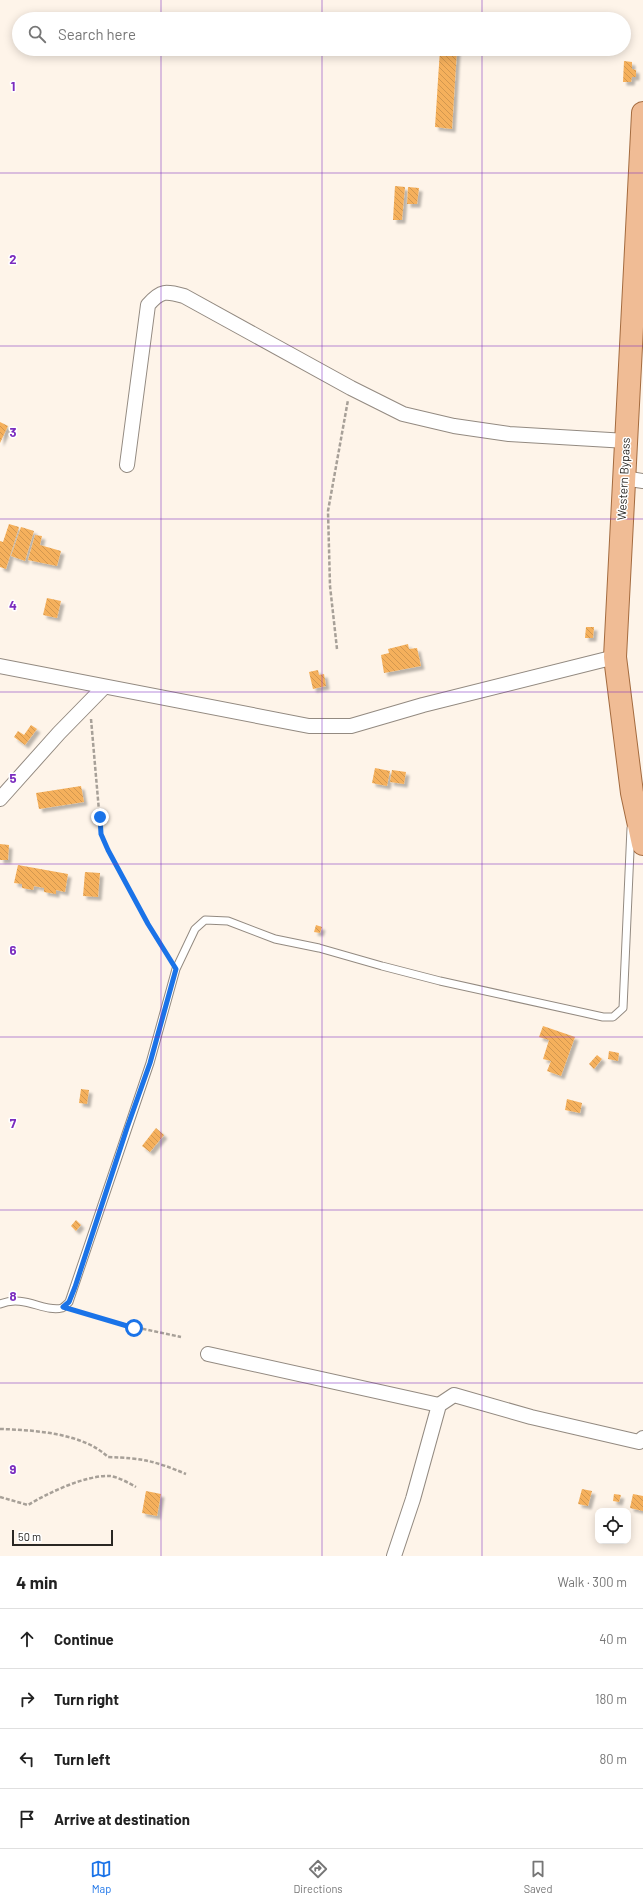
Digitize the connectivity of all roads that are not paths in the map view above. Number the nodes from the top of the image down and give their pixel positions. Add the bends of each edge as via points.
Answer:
1 (643, 113) edge
2 (627, 441) junction
3 (128, 465) dead end
4 (634, 479) edge
5 (615, 657) junction
6 (0, 666) edge
7 (104, 687) junction
8 (632, 793) junction
9 (0, 799) edge
10 (643, 844) edge
11 (0, 1304) edge
12 (208, 1354) dead end
13 (439, 1405) junction
14 (643, 1438) edge
15 (394, 1556) edge

1 - 2 main road, Western Bypass
2 - 3 street via 509,434 454,426 403,414 350,388 184,296 171,292 158,294 148,305
2 - 4 main road, Western Bypass
4 - 5 main road, Western Bypass
5 - 7 street via 423,705 351,726 309,726
5 - 8 main road, Western Bypass
6 - 7 street
7 - 9 street
8 - 10 main road, Western Bypass
8 - 11 lane via 622,1008 613,1017 603,1017 433,979 276,939 222,920 205,920 195,929 176,969 150,1063 69,1302 63,1307 54,1308 32,1302
12 - 13 street
13 - 14 street via 454,1395 531,1417 638,1442
13 - 15 street

